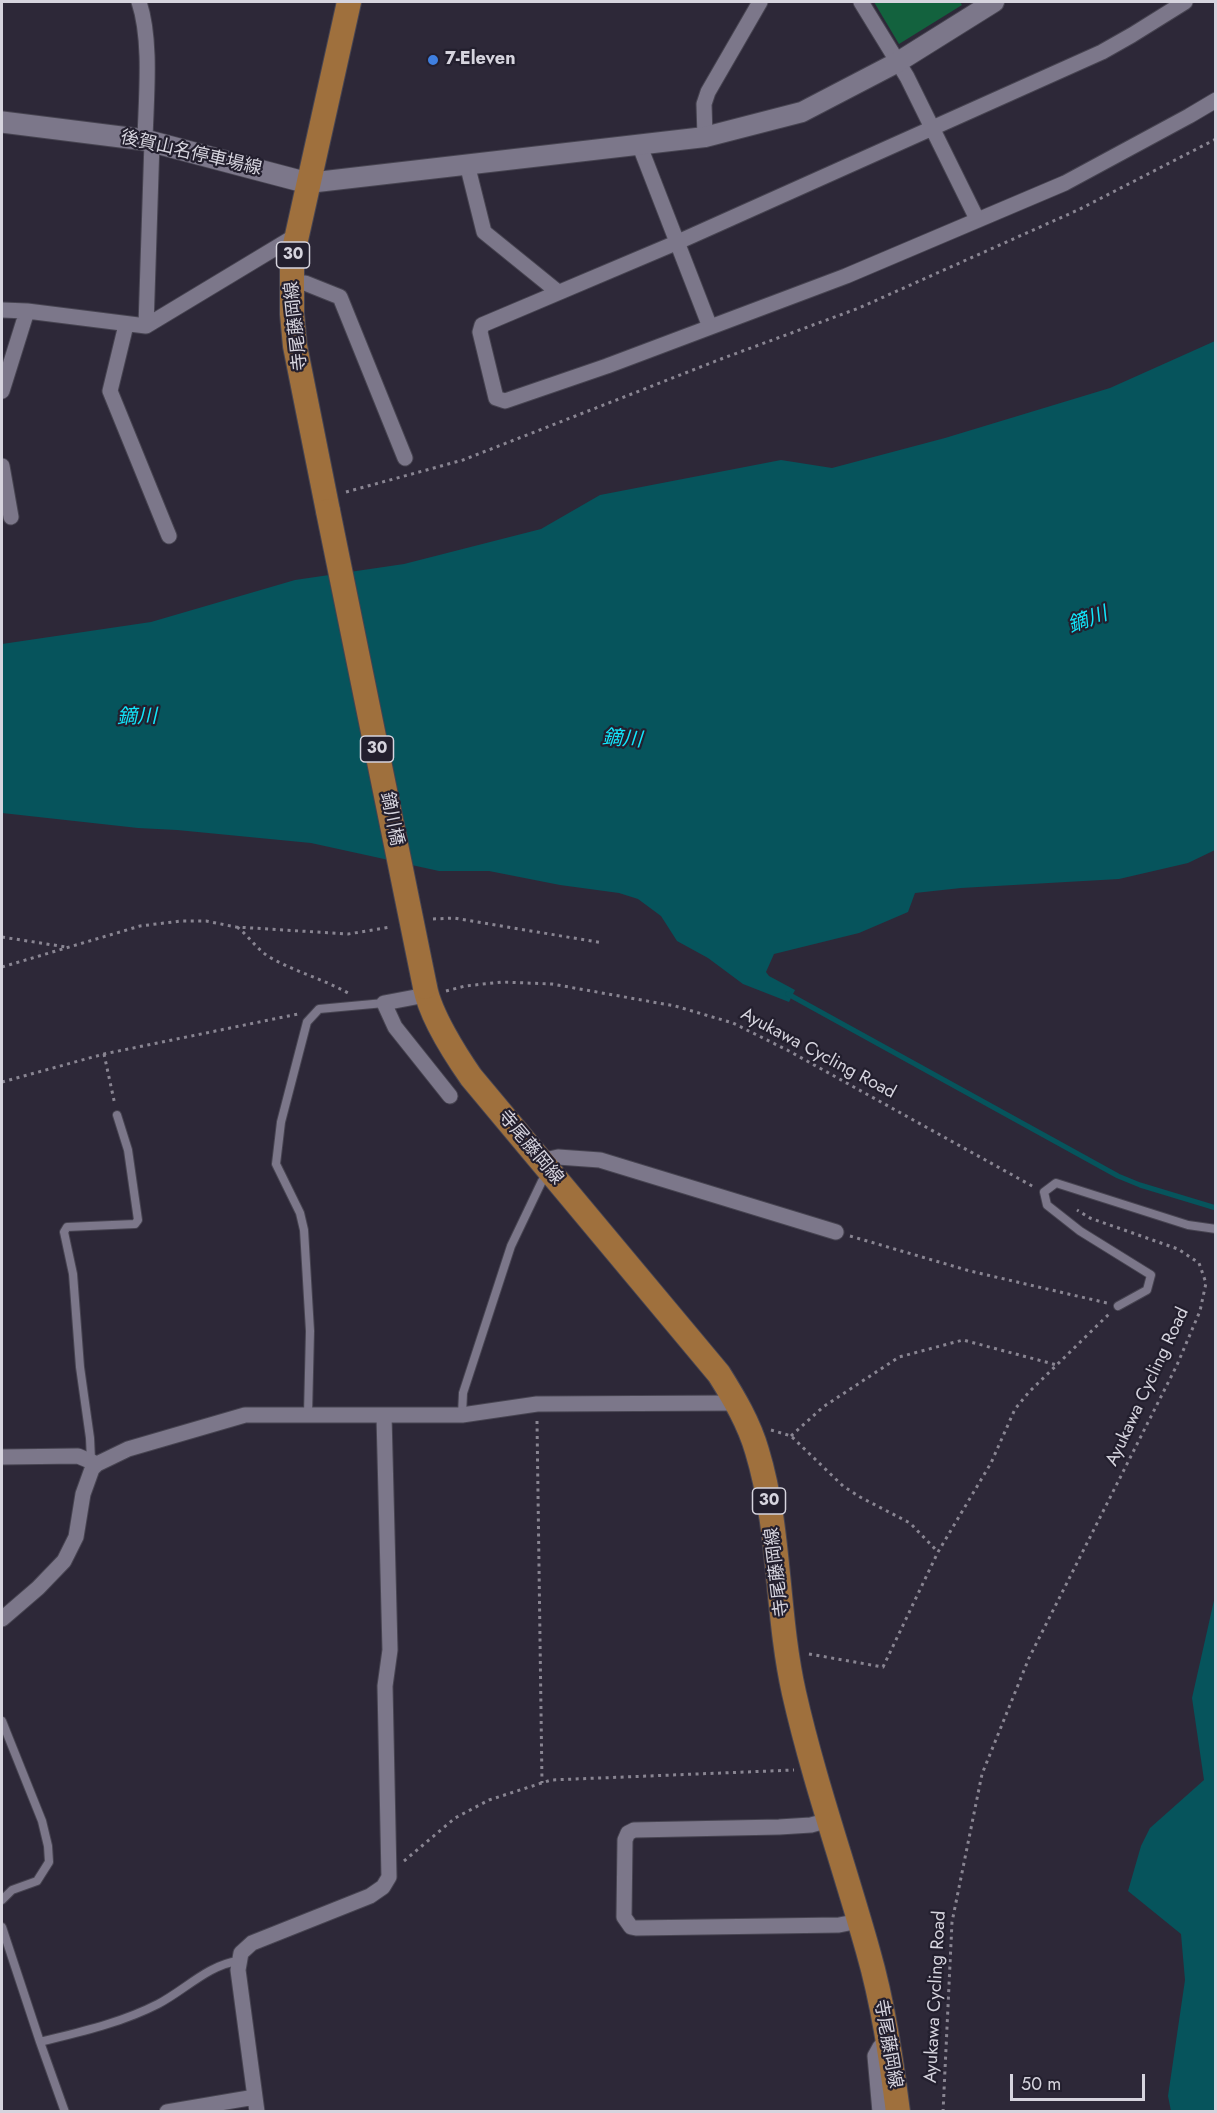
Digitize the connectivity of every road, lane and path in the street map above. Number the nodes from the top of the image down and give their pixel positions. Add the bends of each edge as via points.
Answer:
1 (140, 2) edge
2 (349, 2) edge
3 (760, 2) edge
4 (861, 2) edge
5 (994, 2) edge
6 (1185, 2) edge
7 (898, 62) junction
8 (1215, 100) edge
9 (2, 122) edge
10 (932, 127) junction
11 (705, 138) junction
12 (1215, 139) edge
13 (149, 141) junction
14 (639, 144) junction
15 (467, 164) junction
16 (308, 183) junction
17 (977, 219) junction
18 (297, 235) junction
19 (678, 242) junction
20 (291, 284) junction
21 (558, 292) junction
22 (2, 310) edge
23 (27, 311) junction
24 (126, 325) junction
25 (146, 326) junction
26 (710, 327) junction
27 (2, 391) edge
28 (405, 458) dead end
29 (2, 466) edge
30 (327, 505) junction
31 (11, 517) dead end
32 (169, 536) dead end
33 (430, 920) dead end
34 (395, 926) dead end
35 (236, 927) junction
36 (2, 937) edge
37 (603, 943) dead end
38 (68, 947) junction
39 (2, 967) edge
40 (426, 991) junction
41 (351, 995) dead end
42 (384, 1003) junction
43 (283, 1017) dead end
44 (104, 1054) junction
45 (2, 1082) edge
46 (450, 1096) dead end
47 (117, 1115) joint
48 (546, 1167) junction
49 (1044, 1192) junction
50 (1072, 1207) dead end
51 (1215, 1228) edge
52 (836, 1232) joint
53 (1118, 1306) junction
54 (1057, 1365) junction
55 (738, 1403) junction
56 (537, 1404) junction
57 (308, 1414) junction
58 (462, 1415) junction
59 (384, 1416) junction
60 (748, 1430) junction
61 (791, 1436) junction
62 (2, 1456) edge
63 (94, 1462) junction
64 (938, 1552) junction
65 (2, 1619) edge
66 (786, 1650) junction
67 (2, 1721) edge
68 (812, 1769) junction
69 (543, 1783) junction
70 (829, 1820) junction
71 (390, 1869) junction
72 (2, 1900) edge
73 (859, 1921) junction
74 (2, 1927) edge
75 (238, 1961) junction
76 (40, 2042) junction
77 (888, 2043) junction
78 (256, 2104) edge
79 (65, 2112) edge
80 (167, 2112) edge
81 (880, 2112) edge
82 (898, 2112) edge
83 (943, 2112) edge

1 - 13 street via 146,35
2 - 16 main road, 寺尾藤岡線 / 30
3 - 11 street via 708,92 704,104
4 - 7 street
5 - 7 street
6 - 10 street via 1102,52
7 - 10 street
7 - 11 street via 802,112
8 - 17 street via 1065,183
9 - 13 main road, 後賀山名停車場線
10 - 17 street
10 - 19 street
11 - 14 street
12 - 30 path via 1078,210 859,308 463,460
13 - 16 main road, 後賀山名停車場線
13 - 25 street
14 - 15 street
14 - 19 street
15 - 16 street
15 - 21 street via 483,232
16 - 18 main road, 寺尾藤岡線 / 30
17 - 26 street via 846,276
18 - 20 main road, 寺尾藤岡線 / 30
18 - 25 street
19 - 21 street
19 - 26 street
20 - 28 street via 305,283 340,297
20 - 30 main road, 寺尾藤岡線 / 30 via 295,346
21 - 26 street via 482,325 480,332 496,398 505,401
22 - 23 street
23 - 24 street
23 - 27 street
24 - 25 street
24 - 32 street via 110,391
29 - 31 street
30 - 40 main road, 鏑川橋 / 30, bridge
33 - 37 path via 454,918
34 - 35 path via 348,934
35 - 38 path via 182,921 140,926
35 - 41 path via 270,958
36 - 38 path
38 - 39 path
40 - 42 street
40 - 48 main road, 寺尾藤岡線 / 30 via 471,1077
40 - 49 path, Ayukawa Cycling Road via 502,982 552,984 675,1006 733,1023
42 - 46 street via 395,1027
42 - 57 lane via 319,1009 313,1014 307,1022 282,1122 276,1164 304,1230 310,1331
43 - 44 path
44 - 45 path
44 - 47 path
47 - 63 lane via 128,1150 138,1221 67,1227 64,1232 73,1274 80,1367
48 - 52 street via 558,1157 600,1160
48 - 55 main road, 寺尾藤岡線 / 30 via 719,1374
48 - 58 lane via 511,1246 463,1393
49 - 51 lane via 1056,1183 1188,1225
49 - 53 lane via 1047,1205 1072,1225 1151,1275 1147,1290
50 - 83 path, Ayukawa Cycling Road via 1090,1218 1178,1250 1199,1263 1206,1282 1200,1311 1177,1365 1029,1658 982,1774 952,1922
52 - 53 path via 970,1271
53 - 54 path
54 - 61 path via 963,1340 899,1357 823,1407
54 - 64 path via 1015,1409 991,1463
55 - 56 street
55 - 60 main road, 寺尾藤岡線 / 30
56 - 58 street
56 - 69 path
57 - 59 street
57 - 63 street via 246,1415
58 - 59 street
59 - 71 street
60 - 61 path via 770,1430
60 - 66 main road, 寺尾藤岡線 / 30 via 766,1487
61 - 64 path via 843,1486 910,1523
62 - 63 street via 78,1456
63 - 65 street via 83,1494 76,1537 64,1561
64 - 66 path via 883,1667
66 - 68 main road, 寺尾藤岡線 / 30
67 - 72 lane via 42,1821 48,1846 48,1862 37,1881 12,1890
68 - 69 path
68 - 70 main road, 寺尾藤岡線 / 30
69 - 71 path via 489,1800 455,1818
70 - 73 main road, 寺尾藤岡線 / 30
70 - 73 street via 779,1827 634,1830 625,1840 624,1917 636,1928 839,1925
71 - 75 street via 377,1892 252,1943
73 - 77 main road, 寺尾藤岡線 / 30
74 - 76 lane
75 - 76 lane via 223,1963 135,2014
75 - 78 street
76 - 79 lane
77 - 81 street via 875,2055
77 - 82 main road, 寺尾藤岡線 / 30
78 - 80 street

